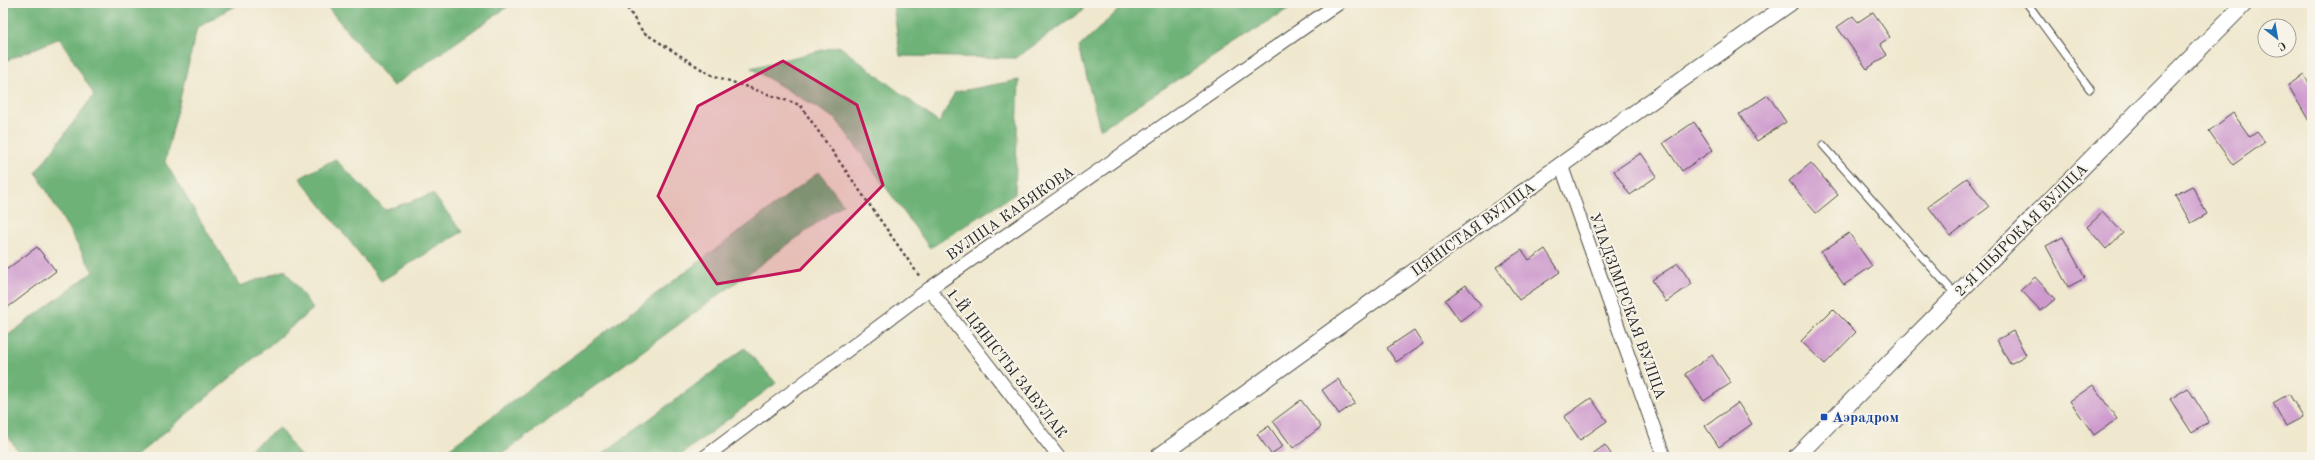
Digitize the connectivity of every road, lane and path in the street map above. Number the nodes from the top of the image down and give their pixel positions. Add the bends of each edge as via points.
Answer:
1 (624, 3) edge
2 (1339, 3) edge
3 (1790, 3) edge
4 (2028, 3) edge
5 (2245, 3) edge
6 (2090, 89) dead end
7 (1823, 145) dead end
8 (1561, 165) junction
9 (929, 289) junction
10 (1956, 296) junction
11 (705, 457) edge
12 (1059, 457) edge
13 (1158, 457) edge
14 (1664, 457) edge
15 (1796, 457) edge

1 - 9 path via 643,32 709,74 800,105
2 - 9 street, ВУЛІЦА КАБЯКОВА
3 - 8 street, ЦЯНІСТАЯ ВУЛІЦА
4 - 6 lane
5 - 10 street, 2-Я ШЫРОКАЯ ВУЛІЦА
7 - 10 lane
8 - 13 street, ЦЯНІСТАЯ ВУЛІЦА
8 - 14 street, УЛАДЗІМІРСКАЯ ВУЛІЦА
9 - 11 street, ВУЛІЦА КАБЯКОВА
9 - 12 street, 1-Й ЦЯНІСТЫ ЗАВУЛАК
10 - 15 street, 2-Я ШЫРОКАЯ ВУЛІЦА

